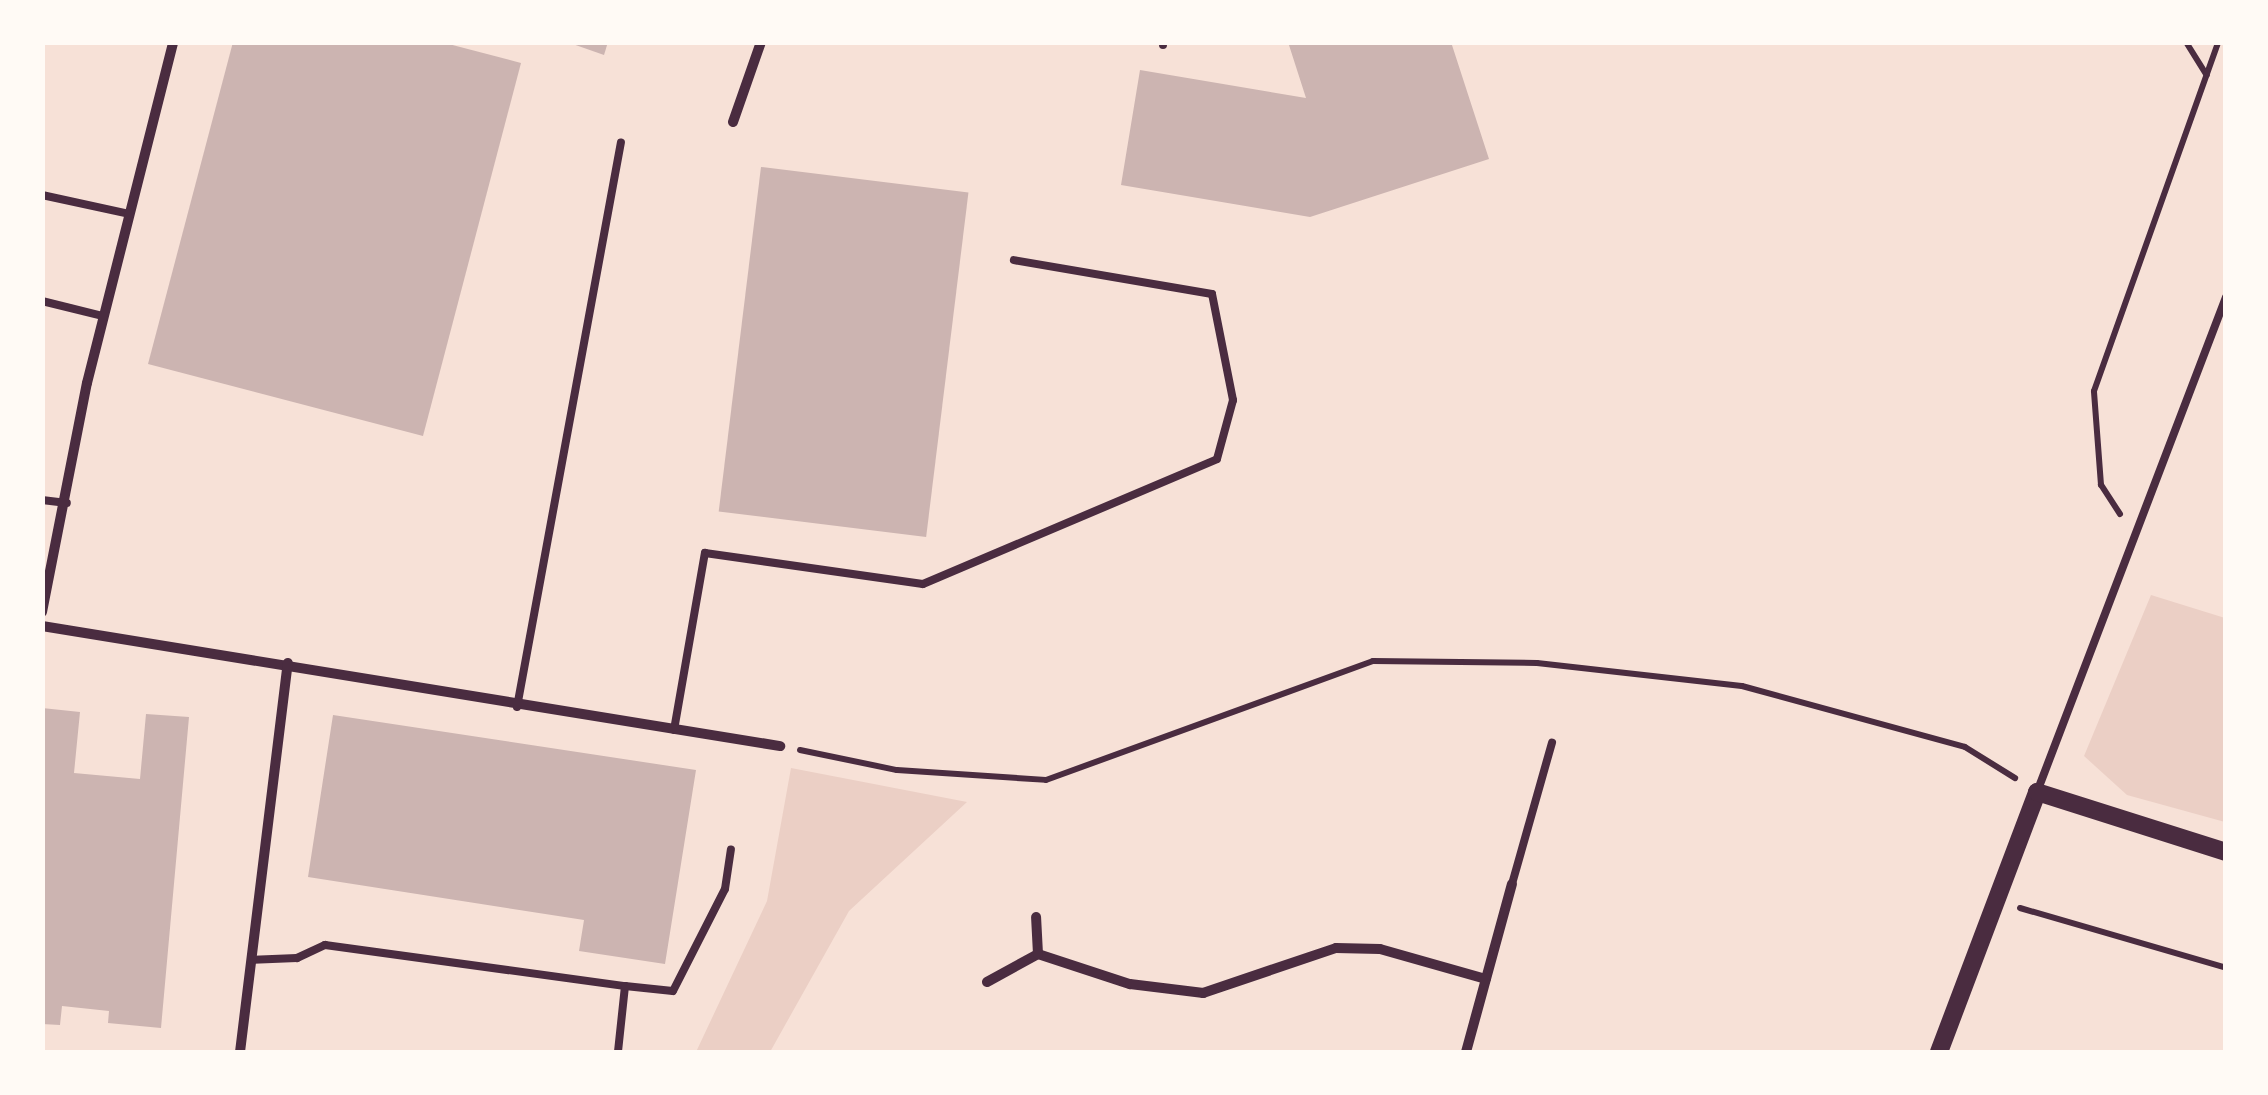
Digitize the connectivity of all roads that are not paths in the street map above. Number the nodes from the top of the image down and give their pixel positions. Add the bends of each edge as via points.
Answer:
1 (172, 42) edge
2 (761, 42) edge
3 (734, 122) dead end
4 (620, 142) dead end
5 (42, 195) edge
6 (129, 214) junction
7 (1014, 260) dead end
8 (2226, 297) edge
9 (42, 301) edge
10 (104, 316) junction
11 (42, 500) edge
12 (67, 504) junction
13 (42, 612) edge
14 (42, 626) edge
15 (288, 663) junction
16 (517, 707) junction
17 (674, 730) junction
18 (1552, 743) dead end
19 (780, 746) road end
20 (2037, 792) junction
21 (731, 849) dead end
22 (2226, 852) edge
23 (1512, 884) joint
24 (1036, 917) dead end
25 (1038, 954) junction
26 (251, 960) junction
27 (1486, 978) junction
28 (987, 982) dead end
29 (626, 986) junction
30 (240, 1052) edge
31 (618, 1052) edge
32 (1466, 1052) edge
33 (1939, 1052) edge

1 - 6 street
2 - 3 street
4 - 16 lane
5 - 6 lane
6 - 10 street
7 - 17 lane via 1212,294 1232,400 1217,459 923,584 705,553
8 - 20 lane
9 - 10 lane
10 - 12 street
11 - 12 lane
12 - 13 street
14 - 15 street
15 - 16 street
15 - 26 street
16 - 17 street
17 - 19 street
18 - 23 lane
20 - 22 street
20 - 33 street
21 - 29 lane via 725,890 673,991
23 - 27 street
24 - 25 street
25 - 27 street via 1130,984 1203,993 1336,948 1380,949
25 - 28 street
26 - 29 lane via 297,958 325,945
26 - 30 street
27 - 32 street
29 - 31 lane

